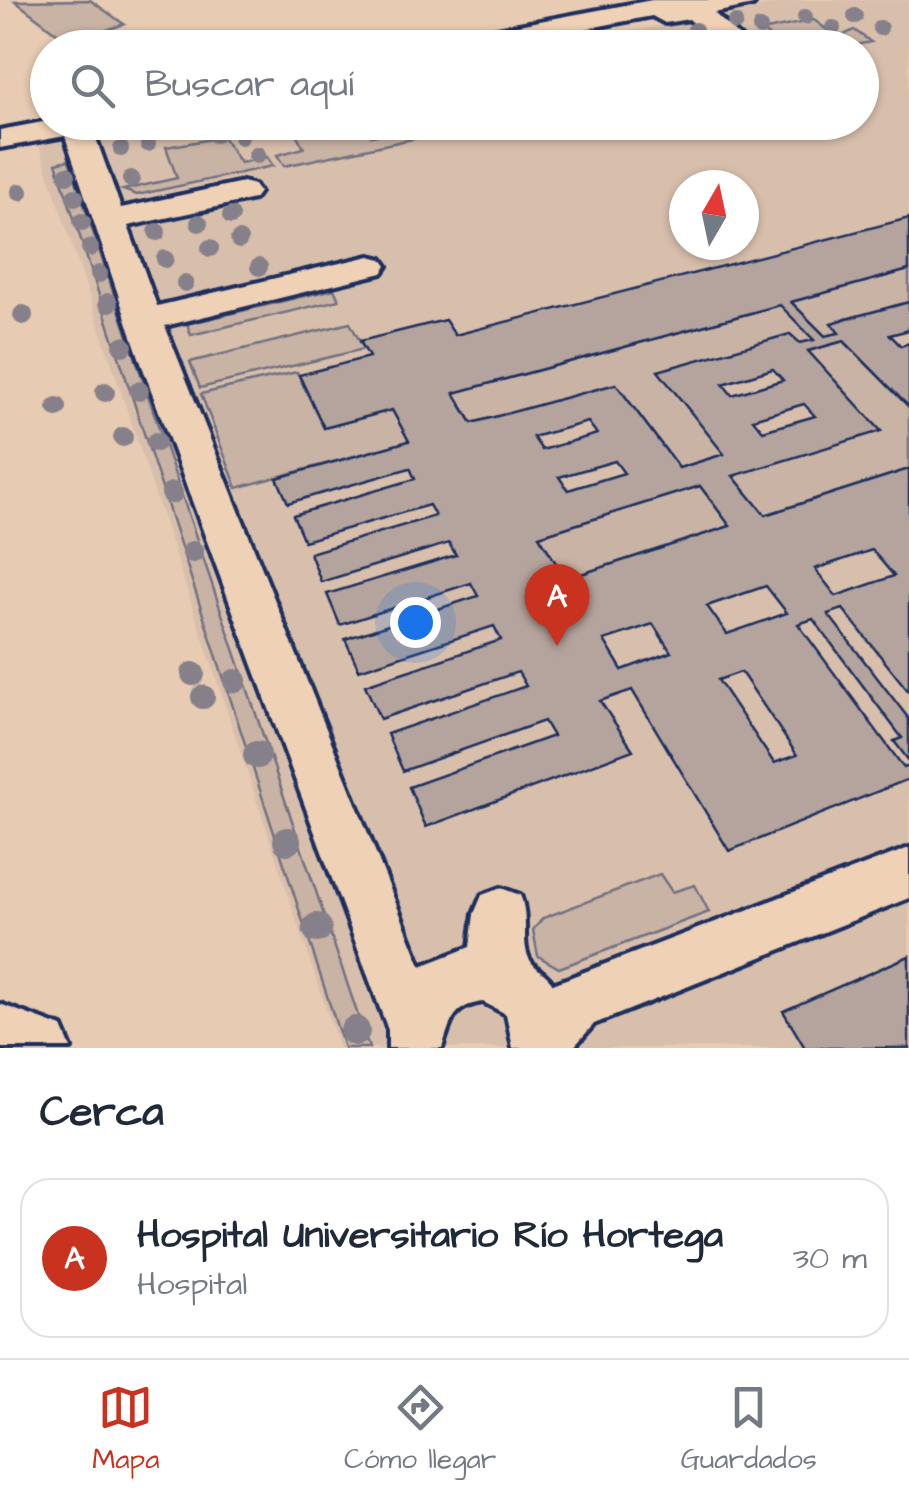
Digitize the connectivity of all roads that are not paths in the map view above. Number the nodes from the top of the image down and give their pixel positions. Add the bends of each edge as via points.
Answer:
1 (744, 0) edge
2 (692, 5) edge
3 (530, 30) edge
4 (576, 30) edge
5 (719, 30) edge
6 (30, 129) edge
7 (4, 133) edge
8 (80, 140) edge
9 (243, 192) dead end
10 (110, 220) junction
11 (370, 266) dead end
12 (144, 320) junction
13 (909, 873) edge
14 (486, 995) edge
15 (0, 1033) edge
16 (40, 1048) edge

1 - 2 street
2 - 3 street
2 - 4 street
2 - 5 street
6 - 7 street
8 - 10 street
9 - 10 street
10 - 12 street
11 - 12 street
12 - 14 street
13 - 14 street
15 - 16 street

